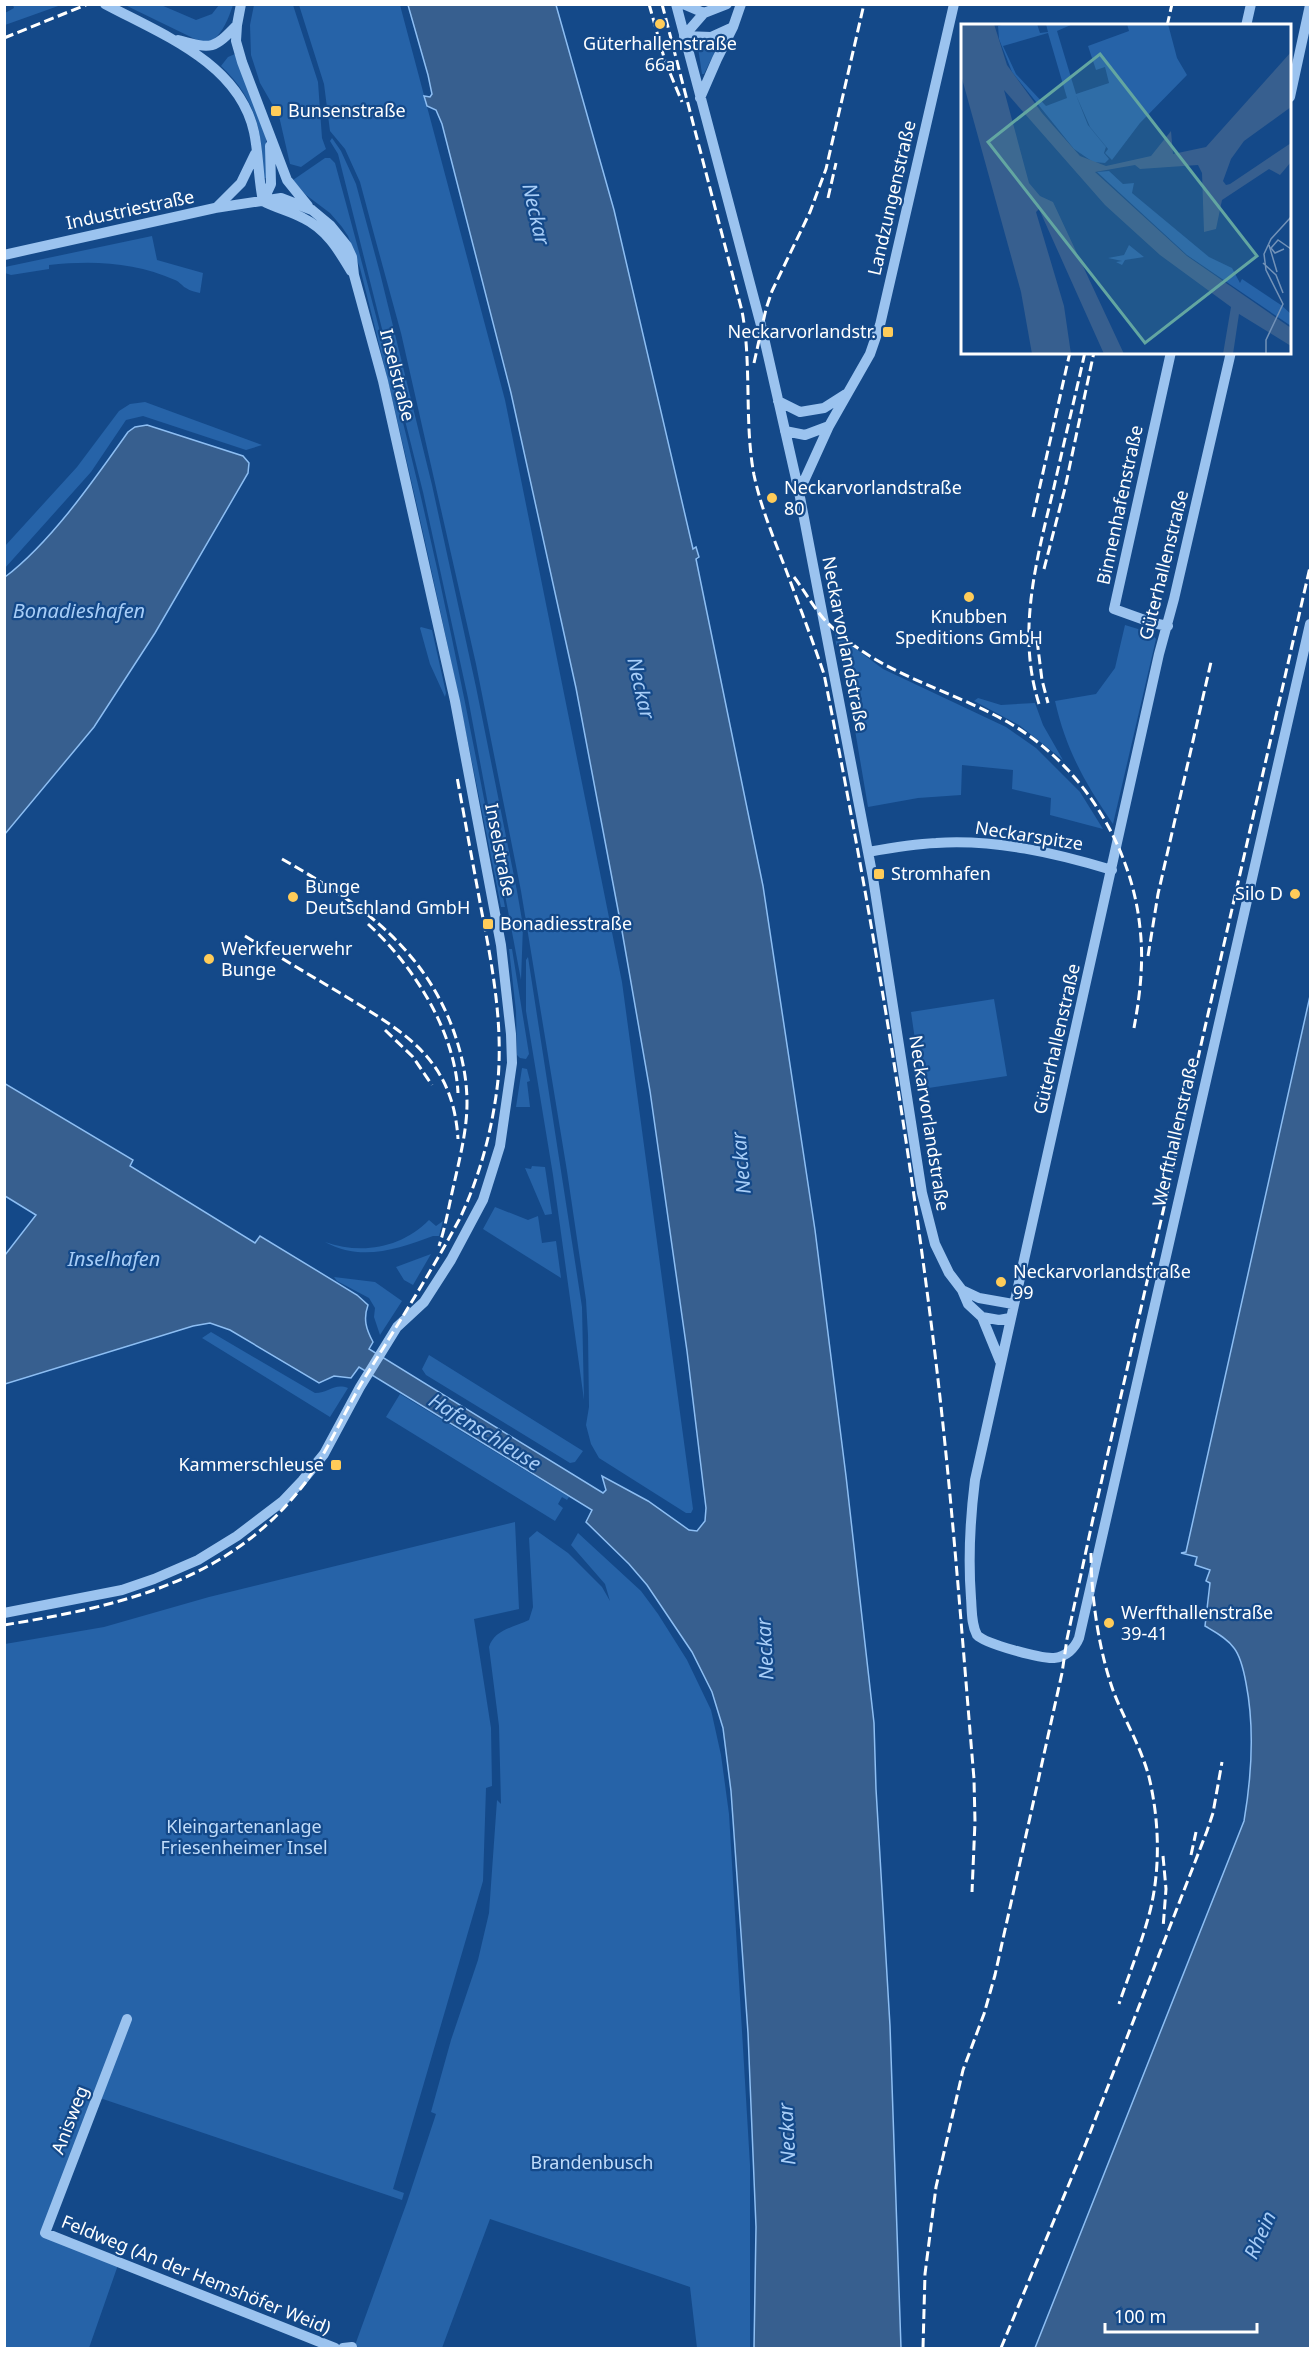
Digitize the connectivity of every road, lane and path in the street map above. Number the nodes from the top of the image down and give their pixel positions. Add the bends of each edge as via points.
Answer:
1 (105, 4) edge
2 (241, 4) edge
3 (675, 4) edge
4 (683, 4) edge
5 (727, 4) edge
6 (741, 4) edge
7 (954, 4) edge
8 (1251, 4) edge
9 (1311, 5) edge
10 (704, 14) junction
11 (1246, 24) edge
12 (237, 25) junction
13 (733, 27) junction
14 (164, 35) junction
15 (684, 36) junction
16 (1291, 93) edge
17 (700, 98) junction
18 (270, 140) junction
19 (256, 152) junction
20 (263, 201) junction
21 (215, 208) junction
22 (312, 210) junction
23 (4, 255) edge
24 (354, 275) junction
25 (1171, 354) edge
26 (1231, 354) edge
27 (847, 394) junction
28 (778, 401) junction
29 (800, 412) junction
30 (829, 426) junction
31 (785, 431) junction
32 (799, 492) junction
33 (1311, 624) edge
34 (1168, 626) junction
35 (868, 852) junction
36 (1112, 870) junction
37 (962, 1290) junction
38 (1013, 1304) junction
39 (982, 1317) junction
40 (1011, 1318) junction
41 (1000, 1361) junction
42 (4, 1613) edge
43 (1074, 1648) joint
44 (127, 2019) dead end
45 (45, 2233) joint
46 (335, 2349) edge

1 - 14 street
2 - 12 street
3 - 15 street, Neckarvorlandstraße
4 - 10 street
5 - 10 street
6 - 13 street
7 - 27 street, Landzungenstraße via 880,325 870,354
8 - 11 street
9 - 16 street
10 - 15 street
12 - 14 street via 212,46
12 - 18 street via 242,62
13 - 15 street via 711,38
13 - 17 street
14 - 19 street via 204,61 234,88 254,132
15 - 17 street, Neckarvorlandstraße
17 - 28 street, Neckarvorlandstraße
18 - 20 street via 271,184
18 - 22 street via 287,180
19 - 20 street
19 - 21 street via 244,179
20 - 21 street, Industriestraße
20 - 22 street, Inselstraße via 281,198
20 - 24 street, Inselstraße via 316,225 334,242
21 - 23 street, Industriestraße
22 - 24 street, Inselstraße via 347,246
24 - 42 street, Inselstraße via 455,701 501,945 512,1063 497,1156 467,1234 429,1296 390,1338 332,1442 302,1481 267,1515 198,1560 154,1580
25 - 34 street, Binnenhafenstraße via 1114,609
26 - 34 street, Güterhallenstraße
27 - 29 street via 824,408
27 - 30 street, Landzungenstraße
28 - 29 street
28 - 31 street, Neckarvorlandstraße
29 - 31 street
30 - 31 street via 805,435
30 - 32 street, Landzungenstraße
31 - 32 street, Neckarvorlandstraße
32 - 35 street, Neckarvorlandstraße
33 - 43 street, Werfthallenstraße
34 - 36 street, Güterhallenstraße
35 - 36 street, Neckarspitze via 938,842 993,844
35 - 37 street, Neckarvorlandstraße via 922,1193 936,1244
36 - 38 street, Güterhallenstraße
37 - 38 street via 979,1298
37 - 39 street, Neckarvorlandstraße via 968,1304
38 - 40 street, Güterhallenstraße
39 - 40 street
39 - 41 street, Neckarvorlandstraße
40 - 41 street, Güterhallenstraße
41 - 43 street, Güterhallenstraße via 969,1525 974,1629 986,1642 1054,1658
44 - 45 street, Anisweg
45 - 46 street, Feldweg (An der Hemshöfer Weid)

